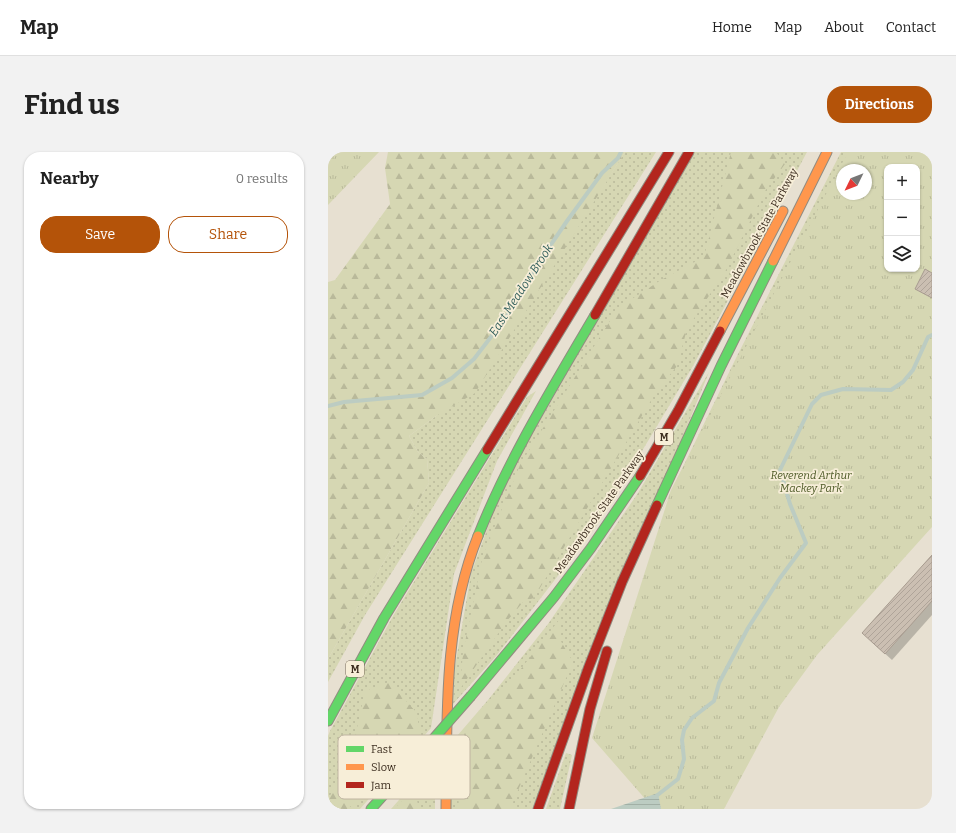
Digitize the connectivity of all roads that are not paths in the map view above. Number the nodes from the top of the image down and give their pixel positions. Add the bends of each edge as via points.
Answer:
1 (669, 152) edge
2 (689, 152) edge
3 (818, 152) edge
4 (827, 152) edge
5 (809, 165) dead end
6 (786, 206) dead end
7 (651, 521) junction
8 (384, 618) junction
9 (339, 681) dead end
10 (328, 721) edge
11 (437, 735) edge
12 (447, 735) edge
13 (381, 799) edge
14 (446, 799) edge
15 (372, 809) edge
16 (446, 809) edge
17 (538, 809) edge
18 (569, 809) edge

1 - 8 highway, M
2 - 12 highway via 499,484 463,584 451,644
3 - 5 highway, Meadowbrook State Parkway
4 - 7 highway via 720,366
6 - 11 highway, Meadowbrook State Parkway / M, bridge via 644,470 566,580
7 - 17 highway via 622,582
7 - 18 highway via 590,709
8 - 9 highway
8 - 10 highway, M
13 - 15 highway, Meadowbrook State Parkway / M, bridge
14 - 16 highway

